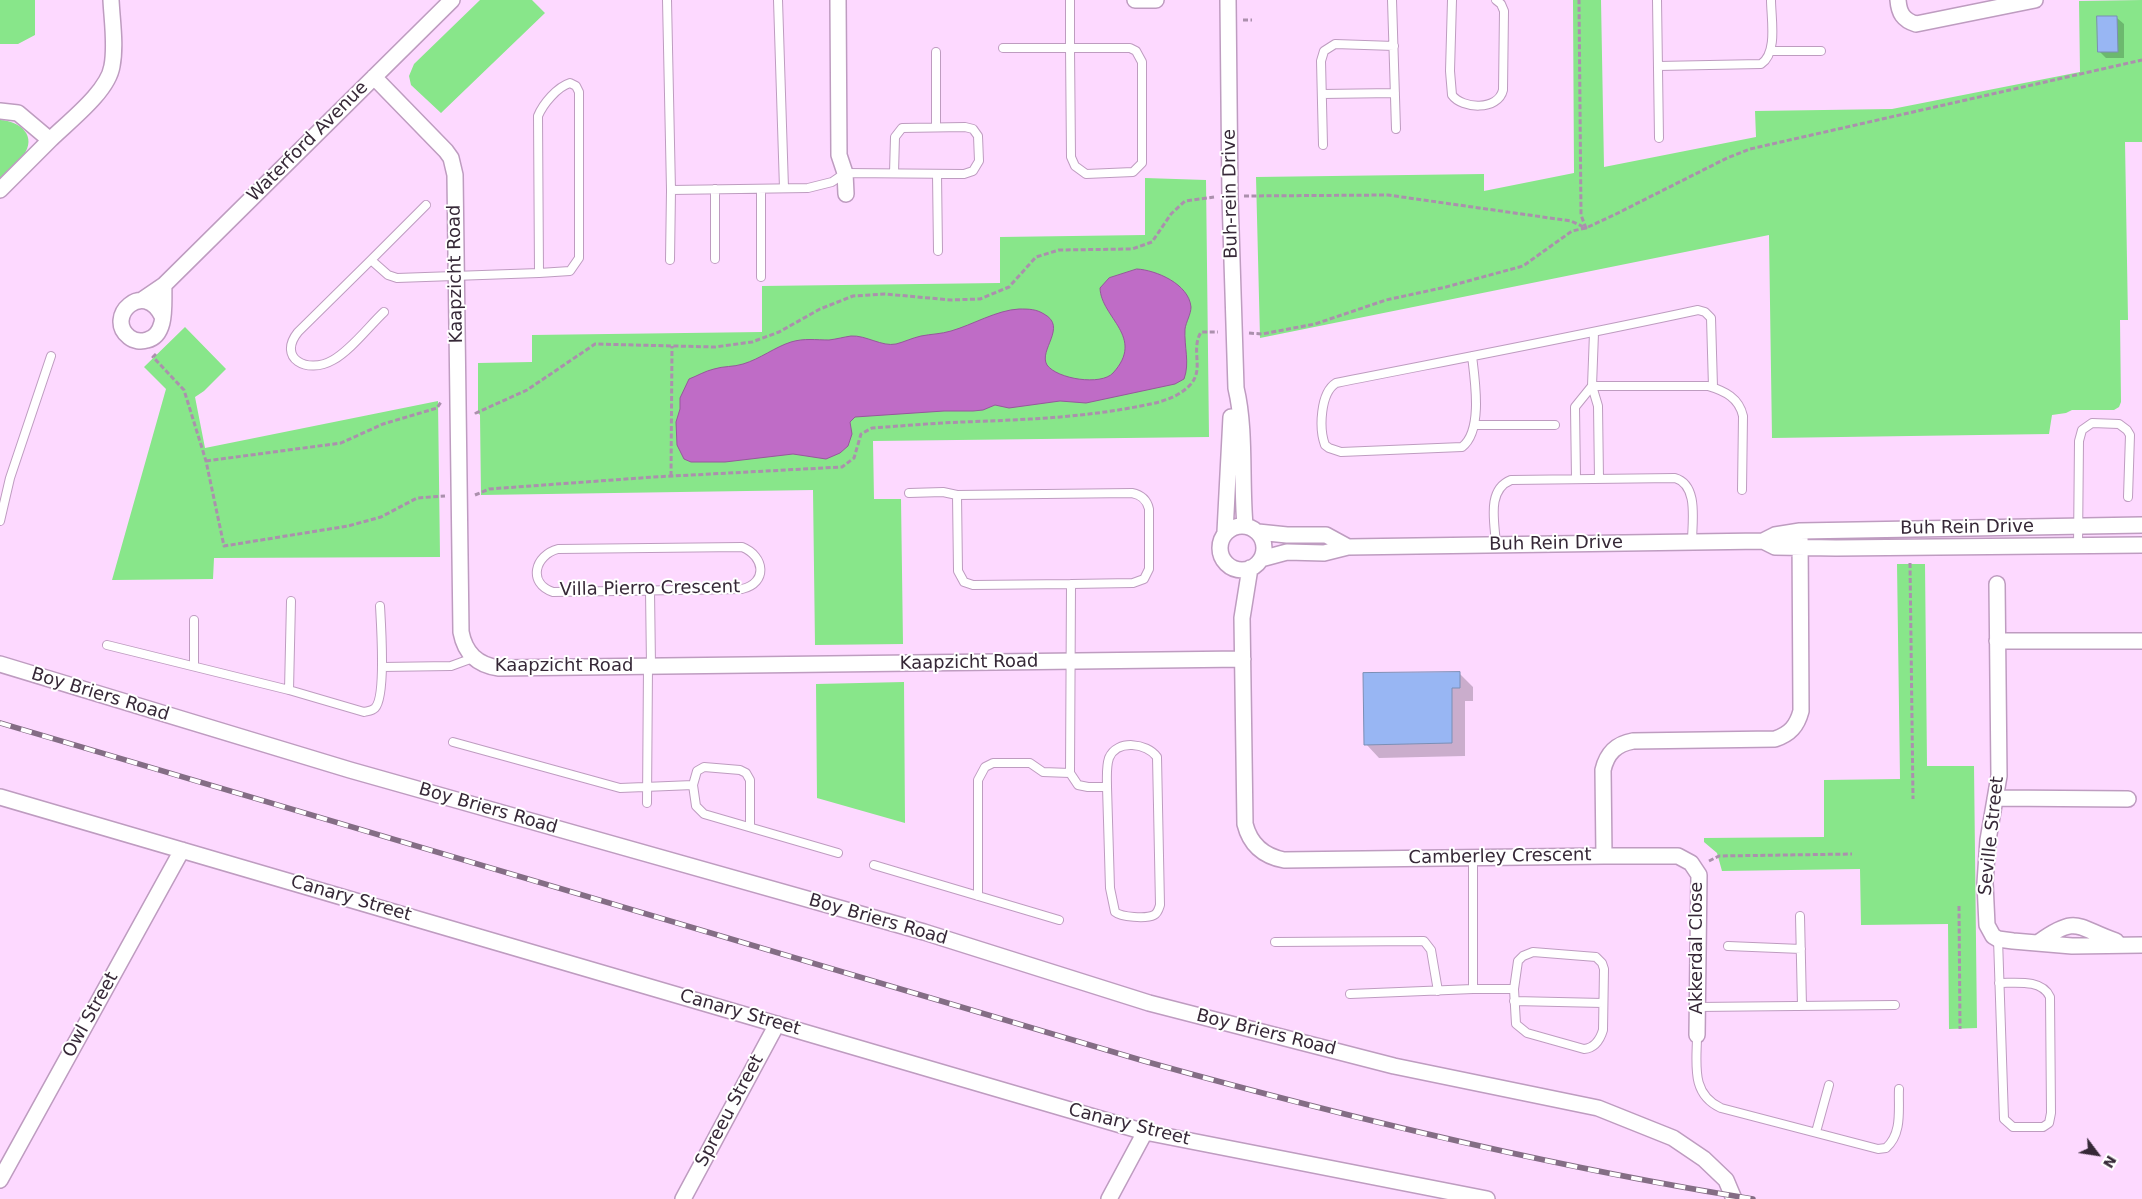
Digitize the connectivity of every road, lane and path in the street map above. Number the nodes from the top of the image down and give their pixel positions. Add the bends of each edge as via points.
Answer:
1 (111, 0) edge
2 (452, 0) edge
3 (667, 0) edge
4 (778, 0) edge
5 (838, 0) edge
6 (1070, 0) edge
7 (1135, 0) edge
8 (1156, 0) edge
9 (1228, 0) edge
10 (1392, 0) edge
11 (1452, 0) edge
12 (1496, 0) edge
13 (1578, 0) edge
14 (1657, 0) edge
15 (1771, 0) edge
16 (1898, 0) edge
17 (2035, 0) edge
18 (2006, 3) edge
19 (1242, 20) dead end
20 (1252, 20) dead end
21 (1394, 46) junction
22 (1003, 48) dead end
23 (1070, 48) junction
24 (1772, 51) junction
25 (1821, 51) dead end
26 (936, 52) dead end
27 (2142, 60) edge
28 (1658, 66) junction
29 (374, 77) junction
30 (1395, 93) junction
31 (1322, 94) junction
32 (0, 111) edge
33 (936, 126) junction
34 (1396, 128) dead end
35 (1659, 138) dead end
36 (50, 140) junction
37 (1323, 145) dead end
38 (845, 173) junction
39 (894, 173) junction
40 (937, 174) junction
41 (784, 188) junction
42 (761, 189) junction
43 (0, 190) edge
44 (671, 190) junction
45 (715, 190) junction
46 (846, 194) dead end
47 (1244, 196) dead end
48 (1217, 197) dead end
49 (426, 206) dead end
50 (1586, 228) junction
51 (938, 251) dead end
52 (715, 259) dead end
53 (371, 260) junction
54 (670, 260) dead end
55 (539, 273) junction
56 (456, 275) junction
57 (761, 276) dead end
58 (164, 285) junction
59 (142, 300) junction
60 (384, 312) dead end
61 (162, 316) junction
62 (1218, 332) dead end
63 (1246, 333) dead end
64 (1594, 333) junction
65 (672, 346) junction
66 (158, 351) dead end
67 (51, 356) dead end
68 (1472, 356) junction
69 (1592, 386) junction
70 (1713, 387) junction
71 (1236, 388) junction
72 (458, 389) junction
73 (475, 406) dead end
74 (1475, 425) junction
75 (1555, 425) dead end
76 (206, 461) junction
77 (671, 476) junction
78 (1599, 479) junction
79 (1576, 480) junction
80 (1742, 490) dead end
81 (909, 493) dead end
82 (957, 495) junction
83 (459, 496) junction
84 (2128, 497) dead end
85 (0, 522) edge
86 (2142, 525) edge
87 (2078, 526) junction
88 (1252, 529) junction
89 (1937, 530) junction
90 (1800, 531) junction
91 (1225, 532) junction
92 (1763, 541) junction
93 (1692, 542) junction
94 (1496, 545) junction
95 (2142, 545) edge
96 (2078, 546) junction
97 (1348, 547) junction
98 (1800, 547) junction
99 (1937, 547) junction
100 (1910, 548) junction
101 (1256, 564) junction
102 (1229, 566) junction
103 (1071, 584) junction
104 (1996, 584) dead end
105 (650, 590) junction
106 (291, 601) dead end
107 (380, 606) dead end
108 (1242, 618) junction
109 (194, 620) dead end
110 (1997, 641) junction
111 (2142, 641) edge
112 (107, 645) dead end
113 (473, 658) junction
114 (1242, 659) junction
115 (1070, 662) junction
116 (0, 664) edge
117 (194, 666) junction
118 (649, 666) junction
119 (382, 667) junction
120 (289, 690) junction
121 (452, 742) dead end
122 (1070, 773) junction
123 (693, 785) junction
124 (648, 787) junction
125 (1108, 787) junction
126 (0, 797) edge
127 (1996, 798) junction
128 (1913, 799) dead end
129 (2128, 799) dead end
130 (647, 803) dead end
131 (750, 827) junction
132 (182, 850) junction
133 (838, 854) dead end
134 (1852, 854) dead end
135 (1604, 856) junction
136 (1473, 858) junction
137 (874, 865) dead end
138 (1695, 869) junction
139 (978, 896) junction
140 (1959, 906) dead end
141 (1800, 916) dead end
142 (1059, 920) dead end
143 (1998, 939) junction
144 (1275, 942) dead end
145 (2039, 942) junction
146 (2124, 944) junction
147 (2142, 944) edge
148 (1728, 946) dead end
149 (1801, 949) junction
150 (1999, 983) junction
151 (1472, 989) junction
152 (1514, 989) junction
153 (1438, 990) junction
154 (1350, 994) dead end
155 (1514, 1001) junction
156 (1603, 1003) junction
157 (1895, 1005) dead end
158 (1802, 1006) junction
159 (1697, 1007) junction
160 (777, 1024) junction
161 (1960, 1029) dead end
162 (1697, 1035) joint
163 (1828, 1085) dead end
164 (1899, 1089) dead end
165 (1145, 1132) junction
166 (1816, 1132) junction
167 (0, 1180) edge
168 (683, 1199) edge
169 (1109, 1199) edge
170 (1486, 1199) edge
171 (1734, 1199) edge

1 - 36 street via 113,57 110,75 100,90
2 - 29 street, Waterford Avenue
3 - 44 lane
4 - 41 lane
5 - 38 street via 839,155
6 - 23 lane
7 - 8 street
9 - 71 street, Buh-rein Drive
10 - 21 lane
11 - 12 lane via 1452,95 1462,103 1489,106 1499,100 1503,90 1504,11
13 - 50 path via 1581,215
14 - 28 lane
15 - 24 lane
16 - 18 street via 1899,11 1909,22 1924,24
17 - 18 street
19 - 20 path
21 - 30 lane
21 - 31 lane via 1335,44 1326,48 1321,61
22 - 23 lane
23 - 23 lane via 1130,48 1140,55 1142,163 1132,172 1086,174 1075,166 1071,158
24 - 25 lane
24 - 28 lane via 1766,61 1756,65
26 - 33 lane
27 - 50 path via 1750,149
28 - 35 lane
29 - 56 street, Kaapzicht Road via 451,158 455,175
29 - 58 street, Waterford Avenue
30 - 31 lane
30 - 34 lane
31 - 37 lane
32 - 36 street via 18,113
33 - 39 lane via 907,126 898,132
33 - 40 lane via 965,127 976,132 979,161 973,171 964,174
36 - 43 street
38 - 39 lane
38 - 41 lane via 821,185
38 - 46 street
39 - 40 lane
40 - 51 lane
41 - 42 lane
42 - 45 lane
42 - 57 lane
44 - 45 lane
44 - 54 lane
45 - 52 lane
47 - 50 path via 1388,195 1571,220
48 - 65 path via 1185,201 1171,214 1152,242 1132,249 1060,250 1036,258 1009,287 980,299 951,300 885,294 853,296 752,342 715,347
49 - 53 lane
50 - 63 path via 1572,231 1523,266 1386,300 1315,324 1262,334
53 - 56 lane via 388,275 397,278
53 - 60 lane via 298,332 292,341 292,353 304,365 329,362 340,356
55 - 55 lane via 538,116 543,106 570,83 579,92 579,258 570,271
55 - 56 lane
56 - 72 street, Kaapzicht Road
58 - 59 street, Waterford Avenue
58 - 61 street, Waterford Avenue
59 - 61 street via 151,302
59 - 61 street, Waterford Avenue via 133,302 122,316 122,326 133,340 151,340 162,326
62 - 77 path via 1201,332 1196,341 1198,375 1191,384 1181,394 1156,402 1098,414 1033,420 872,428 861,434 854,458 842,467
64 - 68 lane
64 - 69 lane
64 - 70 lane via 1698,310 1705,312 1711,318
65 - 73 path via 595,344 527,390 476,414
65 - 77 path
66 - 76 path via 153,357 184,390
67 - 85 lane via 10,478
68 - 74 lane
68 - 74 lane via 1336,383 1328,390 1322,405 1324,441 1329,448 1341,452 1455,449 1465,445
69 - 70 lane
69 - 78 lane via 1598,406
69 - 79 lane via 1575,407
70 - 80 lane via 1734,398 1741,408
71 - 88 street, Buh-rein Drive via 1240,406 1242,496
71 - 91 street, Buh-rein Drive via 1232,404
72 - 76 path via 450,388 438,408 383,424 341,443
72 - 83 street, Kaapzicht Road
74 - 75 lane
76 - 83 path via 224,546 348,526 381,517 417,498
77 - 83 path via 490,488 470,497
78 - 79 lane
78 - 93 lane via 1681,480 1691,495
79 - 94 lane via 1511,480 1503,484 1494,498
81 - 82 lane
82 - 103 lane via 958,571 964,582 973,585
82 - 103 lane via 1132,493 1143,497 1149,510 1149,569 1144,579 1133,583
83 - 113 street, Kaapzicht Road via 460,632
84 - 87 lane via 2130,435 2115,423 2086,426 2079,441
86 - 87 street, Buh Rein Drive
87 - 89 street, Buh Rein Drive
87 - 96 lane
88 - 91 street via 1231,528
88 - 97 street, Buh Rein Drive via 1287,535 1326,535
88 - 101 street via 1264,545
89 - 90 street, Buh Rein Drive
89 - 99 street
90 - 92 street, Buh Rein Drive via 1774,535
90 - 98 street, Camberley Crescent
91 - 102 street via 1220,554
92 - 93 street, Buh Rein Drive
92 - 98 street, Buh Rein Drive via 1774,547
93 - 94 street, Buh Rein Drive
94 - 97 street, Buh Rein Drive
95 - 96 street, Buh Rein Drive
96 - 99 street, Buh Rein Drive
97 - 101 street, Buh Rein Drive via 1324,553 1287,552
98 - 100 street, Buh Rein Drive
98 - 135 street, Camberley Crescent via 1801,711 1795,726 1775,739 1633,741 1614,748 1603,770
99 - 100 street, Buh Rein Drive
100 - 128 path
101 - 102 street via 1243,570
101 - 108 street, Camberley Crescent
102 - 108 street, Camberley Crescent via 1238,591
103 - 115 lane
104 - 110 street, Seville Street
105 - 105 lane, Villa Pierro Crescent via 553,592 538,581 537,569 544,554 558,549 742,547 759,558 758,579 748,588
105 - 118 lane
106 - 120 lane
107 - 119 lane
108 - 114 street, Camberley Crescent
109 - 117 lane
110 - 111 street
110 - 127 street, Seville Street via 1999,776
112 - 117 lane
113 - 118 street, Kaapzicht Road via 499,668
113 - 119 lane via 450,666
114 - 115 street, Kaapzicht Road
114 - 136 street, Camberley Crescent via 1245,824 1258,849 1284,860
115 - 118 street, Kaapzicht Road
115 - 122 lane
116 - 171 street, Boy Briers Road via 350,770 924,932 1149,1003 1394,1066 1598,1108 1673,1138 1704,1159 1726,1180
117 - 120 lane
118 - 124 lane
119 - 120 lane via 378,704 372,711 364,712
121 - 124 lane via 620,788
122 - 125 lane via 1078,785
122 - 139 lane via 1046,772 1026,763 993,763 981,771 978,780
123 - 124 lane
123 - 131 lane via 694,801 700,811
123 - 131 lane via 697,771 704,767 746,773 750,780
124 - 130 lane
125 - 125 lane via 1108,765 1117,749 1143,746 1157,757 1160,905 1153,916 1123,916 1114,912 1112,907
126 - 132 street, Canary Street
127 - 129 street
127 - 143 street, Seville Street via 1988,840 1985,915 1986,925
131 - 133 lane
132 - 160 street, Canary Street
132 - 167 street, Owl Street
134 - 138 path via 1719,856
135 - 136 street, Camberley Crescent
135 - 138 street, Akkerdal Close via 1678,856
136 - 151 lane
137 - 139 lane
138 - 159 street, Akkerdal Close via 1700,882
139 - 142 lane
140 - 161 path
141 - 149 lane
143 - 145 street
143 - 150 lane
144 - 153 lane via 1424,940 1431,950
145 - 146 street via 2072,946
145 - 146 street via 2072,924
146 - 147 street
148 - 149 lane
149 - 158 lane
150 - 150 lane via 2039,985 2050,997 2051,1113 2049,1123 2043,1127 2013,1128 2004,1119
151 - 152 lane
151 - 153 lane
152 - 155 lane
152 - 156 lane via 1518,961 1527,954 1592,956 1604,969
153 - 154 lane
155 - 156 lane
155 - 156 lane via 1516,1024 1527,1033 1584,1049 1590,1048 1600,1038
157 - 158 lane
158 - 159 lane
159 - 162 street, Akkerdal Close
160 - 165 street, Canary Street
160 - 168 street, Spreeu Street
162 - 166 lane via 1697,1078 1700,1090 1712,1104
163 - 166 lane
164 - 166 lane via 1898,1127 1886,1148 1878,1149
165 - 169 street
165 - 170 street, Canary Street

